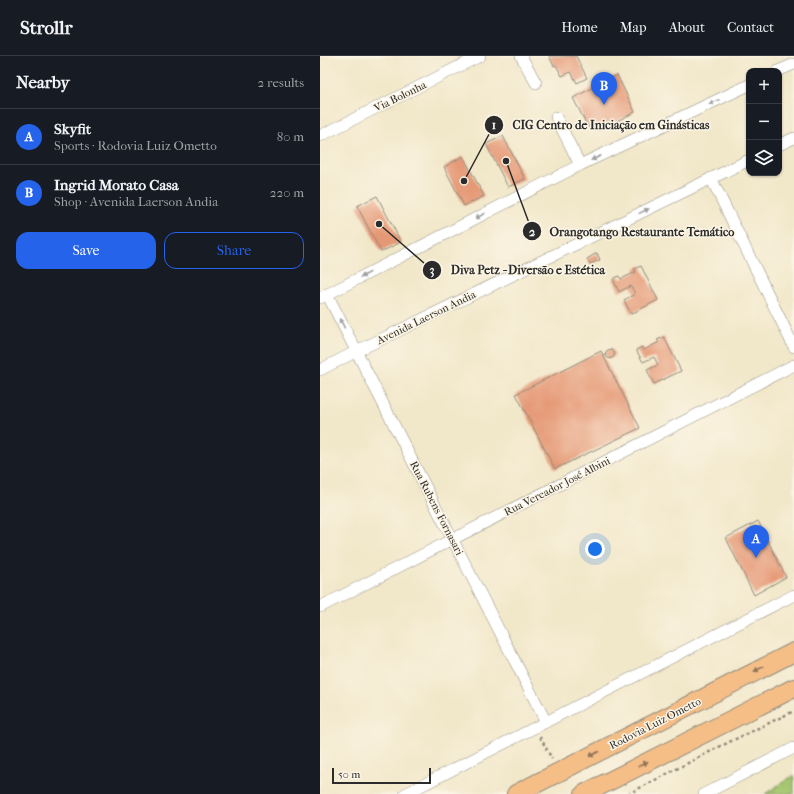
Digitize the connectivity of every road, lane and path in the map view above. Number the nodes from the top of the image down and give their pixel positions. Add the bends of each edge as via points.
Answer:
1 (480, 56) edge
2 (521, 56) edge
3 (794, 64) edge
4 (782, 69) edge
5 (536, 83) dead end
6 (746, 86) edge
7 (556, 117) dead end
8 (320, 136) edge
9 (794, 138) edge
10 (782, 144) edge
11 (746, 161) edge
12 (580, 165) junction
13 (711, 178) junction
14 (324, 296) edge
15 (794, 347) edge
16 (357, 351) junction
17 (794, 365) edge
18 (320, 370) edge
19 (453, 539) junction
20 (794, 594) edge
21 (320, 607) edge
22 (794, 652) edge
23 (794, 688) edge
24 (794, 711) edge
25 (546, 722) junction
26 (535, 728) junction
27 (794, 748) edge
28 (552, 760) dead end
29 (405, 794) edge
30 (516, 794) edge
31 (584, 794) edge
32 (628, 794) edge
33 (704, 794) edge

1 - 8 street, Via Bolonha
2 - 5 street
3 - 4 street
6 -> 12 street
7 - 12 street
9 - 10 street
11 - 13 street, Avenida Laerson Andia
12 -> 14 street
13 - 15 street
16 -> 13 street, Avenida Laerson Andia
16 -> 14 street, Rua Rubens Fornasari
16 - 18 street, Avenida Laerson Andia
16 - 19 street, Rua Rubens Fornasari
17 - 19 street, Rua Vereador José Albini
19 - 21 street, Rua Vereador José Albini
19 - 25 street, Rua Rubens Fornasari
20 - 25 street
22 -> 30 main road, Rodovia Luiz Ometto
31 -> 23 main road
24 - 32 path
25 - 26 street
26 - 28 path
26 - 29 street
27 - 33 street

